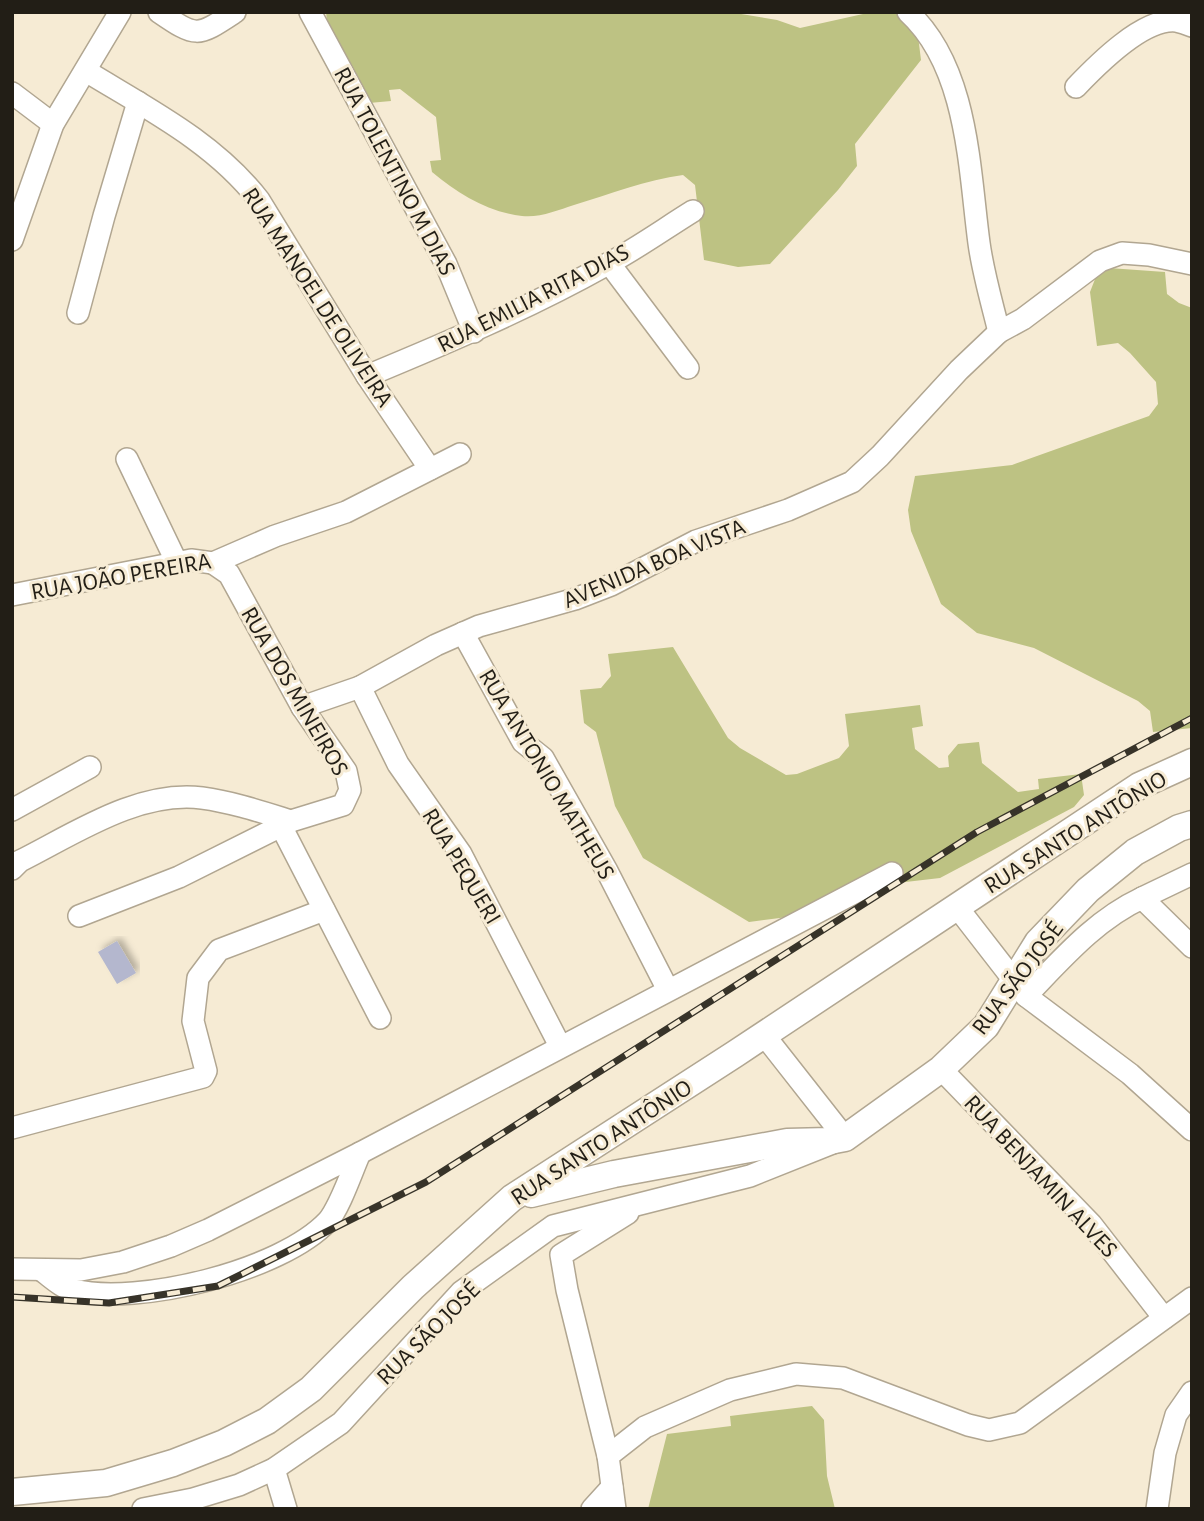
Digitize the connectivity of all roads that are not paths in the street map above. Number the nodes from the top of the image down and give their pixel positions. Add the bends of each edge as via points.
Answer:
1 (120, 12) edge
2 (159, 12) edge
3 (235, 12) edge
4 (310, 12) edge
5 (908, 12) edge
6 (1192, 26) edge
7 (86, 71) junction
8 (1076, 87) dead end
9 (12, 93) edge
10 (138, 102) junction
11 (53, 124) junction
12 (693, 211) dead end
13 (12, 240) edge
14 (609, 263) junction
15 (1192, 264) edge
16 (78, 313) dead end
17 (474, 332) junction
18 (999, 332) junction
19 (688, 368) dead end
20 (367, 376) junction
21 (460, 454) dead end
22 (127, 459) dead end
23 (430, 469) junction
24 (177, 563) junction
25 (212, 563) junction
26 (12, 595) edge
27 (463, 633) junction
28 (360, 687) junction
29 (302, 707) junction
30 (1192, 762) edge
31 (90, 766) dead end
32 (12, 810) edge
33 (286, 824) junction
34 (1192, 824) edge
35 (12, 869) edge
36 (892, 873) dead end
37 (1192, 873) edge
38 (1142, 898) junction
39 (957, 907) junction
40 (324, 910) junction
41 (79, 916) dead end
42 (1192, 947) edge
43 (1020, 988) junction
44 (668, 990) junction
45 (380, 1018) dead end
46 (764, 1035) junction
47 (560, 1046) junction
48 (941, 1069) junction
49 (12, 1128) edge
50 (1192, 1130) edge
51 (845, 1138) junction
52 (360, 1153) junction
53 (512, 1198) junction
54 (645, 1203) junction
55 (12, 1269) edge
56 (41, 1270) junction
57 (1192, 1298) edge
58 (1164, 1318) junction
59 (1192, 1392) edge
60 (608, 1456) junction
61 (274, 1469) junction
62 (612, 1487) junction
63 (12, 1492) edge
64 (143, 1509) edge
65 (286, 1509) edge
66 (592, 1509) edge
67 (615, 1509) edge
68 (1157, 1509) edge

1 - 7 street
2 - 3 street via 186,31 203,32
4 - 17 street, RUA TOLENTINO M DIAS via 446,264
5 - 18 street via 925,27 952,84 964,124 980,247
6 - 8 street via 1176,21 1138,34 1106,55
7 - 10 street, RUA MANOEL DE OLIVEIRA
7 - 11 street
9 - 11 street
10 - 16 street
10 - 20 street, RUA MANOEL DE OLIVEIRA via 209,148 242,179
11 - 13 street
12 - 14 street, RUA EMILIA RITA DIAS
14 - 17 street, RUA EMILIA RITA DIAS
14 - 19 street
15 - 18 street, AVENIDA BOA VISTA via 1122,253 1100,261
17 - 20 street, RUA EMILIA RITA DIAS
18 - 27 street, AVENIDA BOA VISTA via 852,482 788,510 696,541 575,599
20 - 23 street, RUA MANOEL DE OLIVEIRA
21 - 23 street, RUA JOÃO PEREIRA
22 - 24 street
23 - 25 street, RUA JOÃO PEREIRA via 345,512
24 - 25 street, RUA JOÃO PEREIRA
24 - 26 street, RUA JOÃO PEREIRA
25 - 29 street, RUA DOS MINEIROS via 229,574
27 - 28 street, AVENIDA BOA VISTA
27 - 44 street, RUA ANTONIO MATHEUS via 523,742 550,769
28 - 29 street, AVENIDA BOA VISTA
28 - 47 street, RUA PEQUERI via 398,764 461,854
29 - 33 street, RUA DOS MINEIROS via 346,771 350,790 343,805
30 - 39 main road, RUA SANTO ANTÔNIO via 1139,786
31 - 32 street
33 - 35 street via 251,809 201,798 167,798 131,806
33 - 40 street
33 - 41 street, RUA DOS MINEIROS via 179,877
34 - 43 main road, RUA SÃO JOSÉ via 1135,852 1088,890 1038,942
36 - 44 street
37 - 38 street, RUA SÃO JOSÉ
38 - 42 street
38 - 43 street, RUA SÃO JOSÉ via 1122,908
39 - 43 street
39 - 46 main road, RUA SANTO ANTÔNIO
40 - 45 street
40 - 49 street via 219,950 198,978 193,1021 206,1070 203,1077
43 - 48 main road, RUA SÃO JOSÉ
43 - 50 street
44 - 47 street
46 - 51 street
46 - 53 main road, RUA SANTO ANTÔNIO
47 - 52 street
48 - 51 main road, RUA SÃO JOSÉ
48 - 58 street, RUA BENJAMIN ALVES via 1091,1224
51 - 53 main road via 787,1142
51 - 54 street, RUA SÃO JOSÉ via 750,1176
52 - 56 street via 171,1246 123,1262
52 - 56 street via 329,1220 303,1240 242,1269 153,1291 107,1296 69,1290
53 - 63 main road, RUA SANTO ANTÔNIO via 413,1287 311,1389 267,1421 186,1458 106,1483
54 - 60 street via 561,1255
54 - 61 street, RUA SÃO JOSÉ via 553,1226 461,1292 341,1423
55 - 56 street
57 - 58 street
58 - 60 street via 1020,1423 989,1430 843,1378 796,1374 730,1390 645,1427
59 - 68 street via 1176,1415
60 - 62 street
61 - 64 street, RUA SÃO JOSÉ via 239,1485
61 - 65 street
62 - 66 street
62 - 67 street

